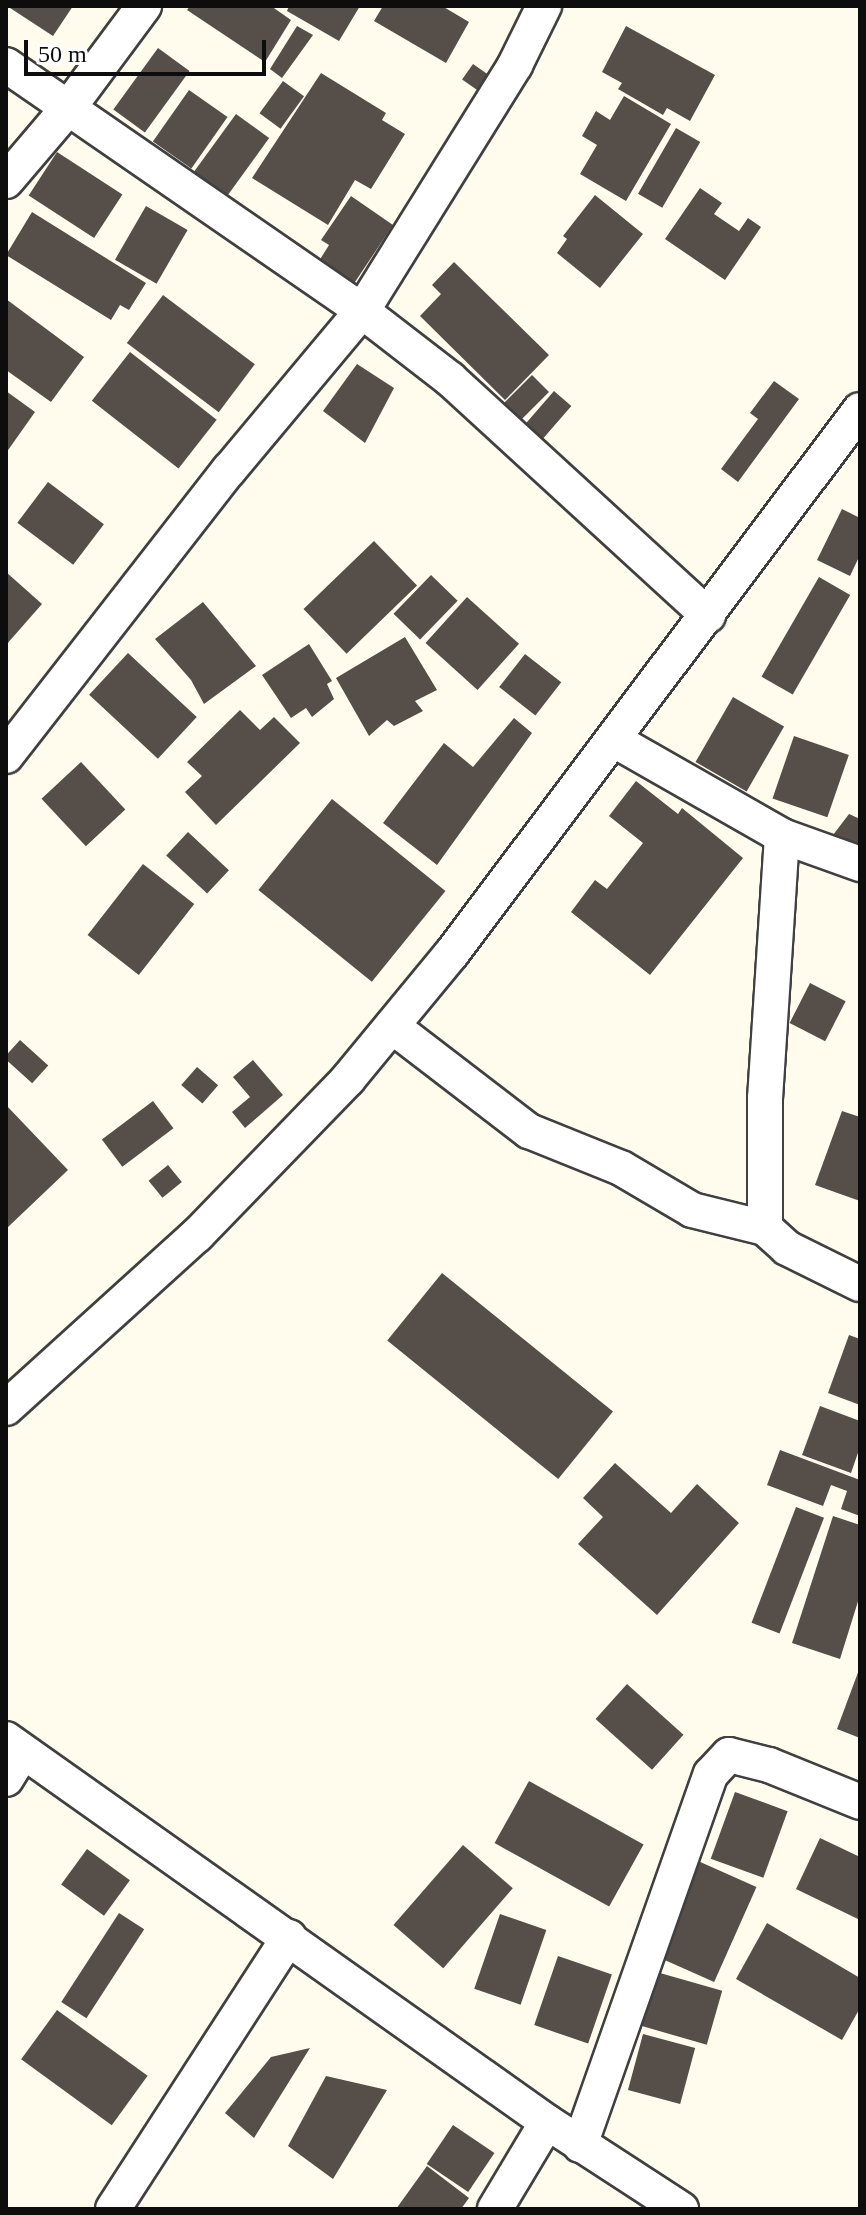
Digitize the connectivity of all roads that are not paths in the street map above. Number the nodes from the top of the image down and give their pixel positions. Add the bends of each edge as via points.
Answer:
1 (144, 6) edge
2 (544, 6) edge
3 (6, 65) edge
4 (69, 107) junction
5 (6, 181) edge
6 (362, 311) junction
7 (860, 410) edge
8 (708, 615) junction
9 (614, 740) junction
10 (6, 756) edge
11 (782, 836) junction
12 (860, 864) edge
13 (392, 1026) junction
14 (765, 1228) junction
15 (860, 1284) edge
16 (6, 1408) edge
17 (12, 1757) edge
18 (860, 1802) edge
19 (289, 1937) junction
20 (547, 2122) junction
21 (580, 2145) junction
22 (671, 2206) edge
23 (113, 2209) edge
24 (495, 2209) edge

1 - 4 street
2 - 6 street via 515,65
3 - 4 street
4 - 5 street
4 - 6 street
6 - 8 street via 450,379
6 - 10 street via 229,470
7 - 8 street
8 - 9 street
9 - 11 street
9 - 13 street
11 - 12 street
11 - 14 street via 764,1112
13 - 14 street via 529,1131 621,1168 692,1210
13 - 16 street via 197,1235
14 - 15 street via 787,1248
17 - 19 street
18 - 21 street via 769,1765 729,1755 711,1774
19 - 20 street
19 - 23 street
20 - 21 street
20 - 24 street
21 - 22 street

